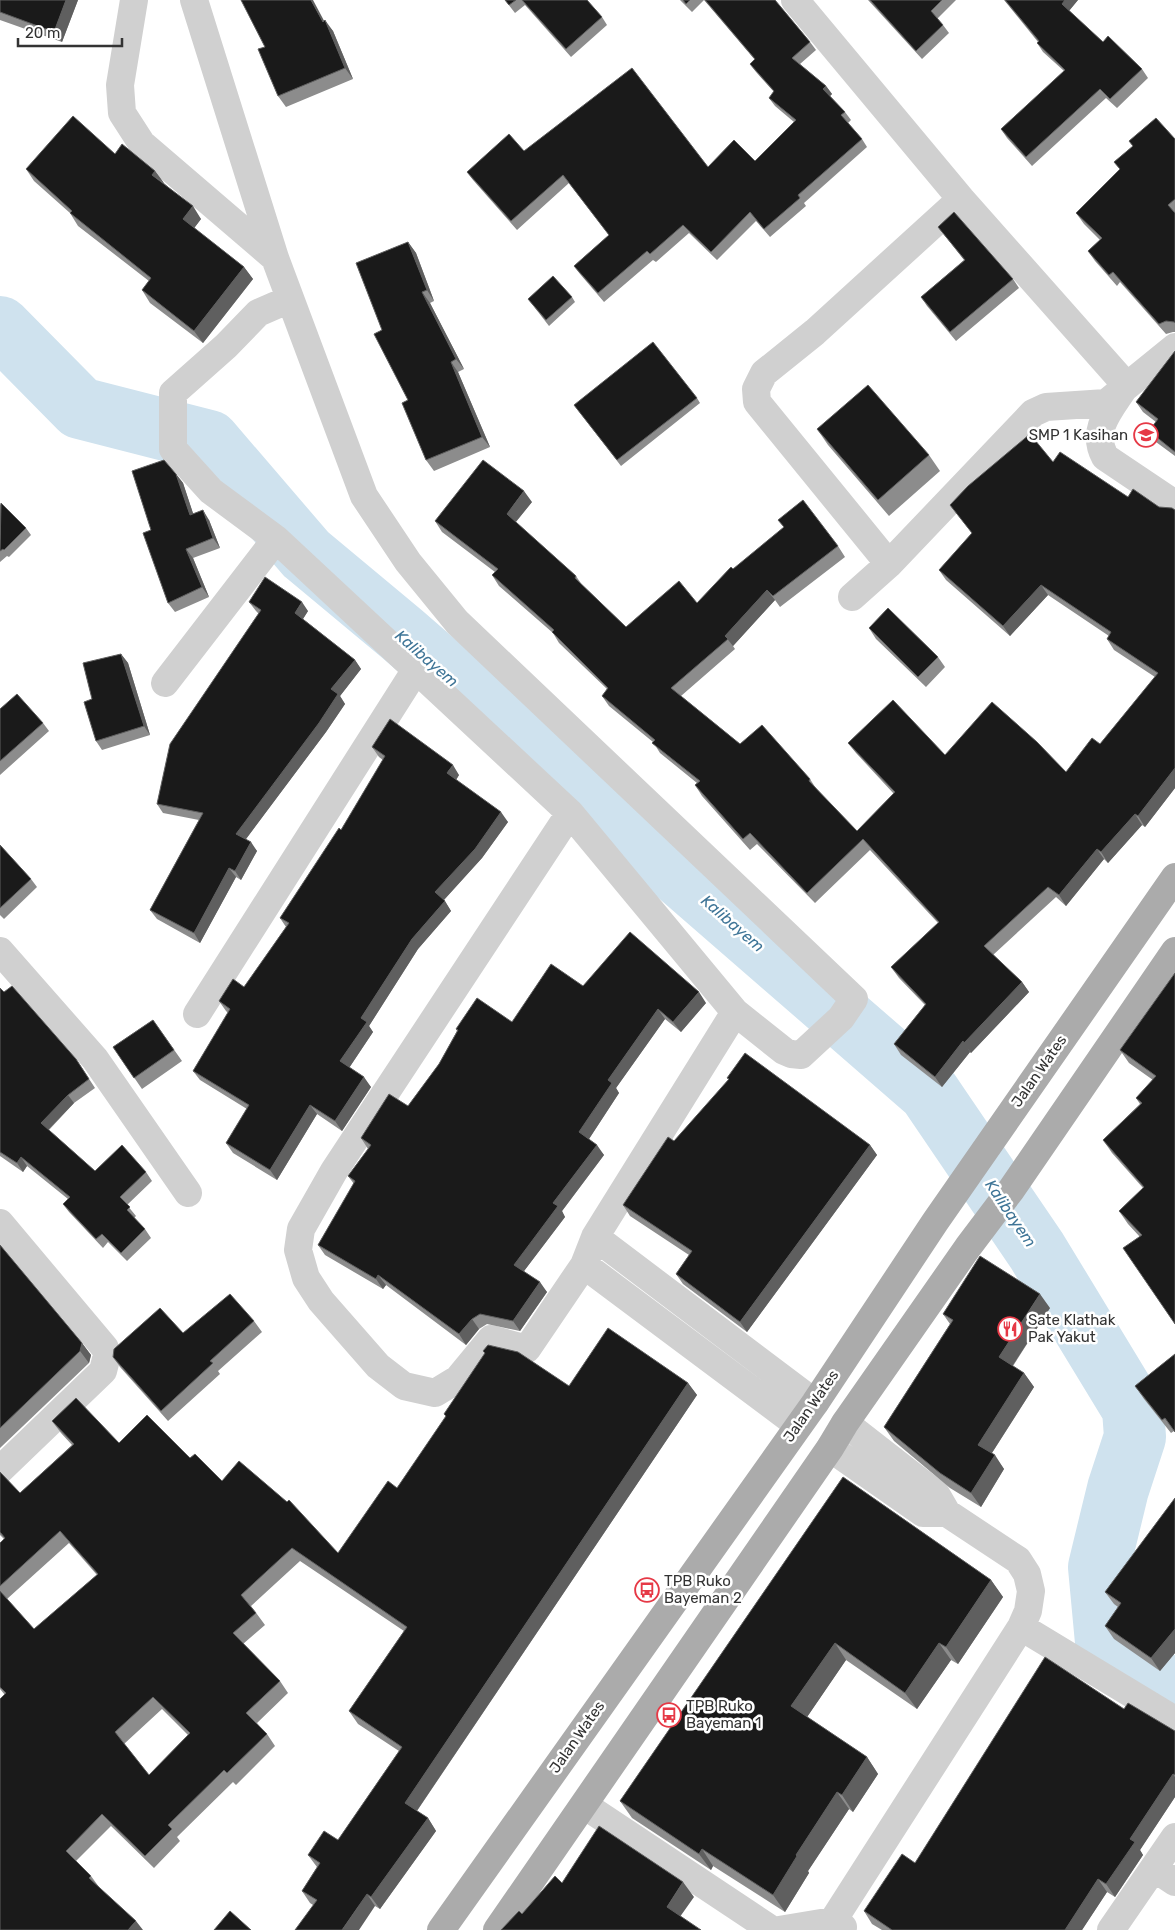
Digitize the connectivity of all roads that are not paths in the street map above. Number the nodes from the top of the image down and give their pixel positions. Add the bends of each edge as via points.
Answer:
1 (134, 0) edge
2 (194, 0) edge
3 (795, 0) edge
4 (961, 199) junction
5 (275, 258) junction
6 (290, 299) junction
7 (1175, 347) edge
8 (1126, 385) junction
9 (1175, 504) edge
10 (276, 539) junction
11 (889, 564) junction
12 (852, 597) dead end
13 (415, 671) junction
14 (165, 683) dead end
15 (570, 813) junction
16 (1175, 878) edge
17 (0, 951) edge
18 (1175, 951) edge
19 (735, 1012) junction
20 (197, 1014) dead end
21 (188, 1193) dead end
22 (0, 1223) edge
23 (595, 1237) junction
24 (584, 1265) junction
25 (815, 1403) junction
26 (845, 1423) junction
27 (798, 1425) junction
28 (830, 1448) junction
29 (0, 1470) edge
30 (947, 1514) junction
31 (1021, 1627) junction
32 (1175, 1720) edge
33 (584, 1805) junction
34 (1175, 1837) edge
35 (1164, 1875) edge
36 (835, 1927) edge
37 (441, 1930) edge
38 (496, 1930) edge
39 (772, 1930) edge
40 (779, 1930) edge
41 (1111, 1930) edge

1 - 5 street via 120,85 122,113 142,144
2 - 5 street
3 - 4 street
4 - 8 street
4 - 11 street via 815,332 764,373 756,389 757,402
5 - 6 street
6 - 10 street via 258,313 173,393 173,449 211,491
6 - 19 street via 364,496 408,562 456,622 854,999 842,1017 801,1055 784,1050
7 - 8 street
8 - 9 street via 1102,425 1099,445 1106,457
8 - 11 street via 1106,403 1046,407 1033,413
10 - 13 street
10 - 14 street
11 - 12 street
13 - 15 street
13 - 20 street
15 - 19 street
15 - 24 street via 334,1171 301,1229 298,1250 306,1278 321,1301 378,1366 404,1386 434,1393 458,1379 491,1339 527,1349
16 - 25 main road, Jalan Wates via 1025,1090
17 - 21 street via 96,1059
18 - 26 main road
19 - 23 street
22 - 29 street via 105,1348 107,1355 103,1371
23 - 24 street
23 - 25 street
24 - 27 street
25 - 26 main road
25 - 27 main road, Jalan Wates
26 - 28 main road
26 - 30 street via 936,1494
27 - 28 main road
27 - 37 main road, Jalan Wates
28 - 30 street via 924,1513
28 - 33 main road
30 - 31 street via 1018,1560 1027,1574 1031,1591
31 - 32 street
31 - 36 street
33 - 38 main road
33 - 39 street
34 - 35 street
35 - 41 street
36 - 40 street

